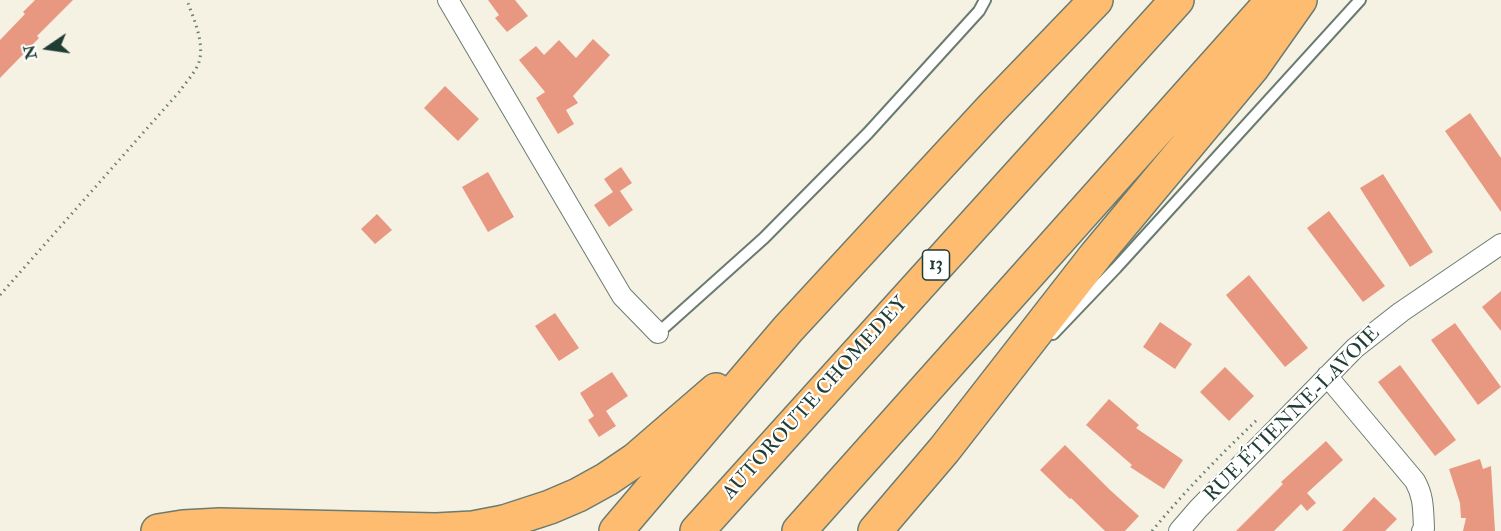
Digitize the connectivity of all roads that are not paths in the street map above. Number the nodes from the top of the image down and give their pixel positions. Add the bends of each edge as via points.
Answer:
1 (448, 0) edge
2 (986, 0) edge
3 (1096, 0) edge
4 (1177, 0) edge
5 (1273, 0) edge
6 (1300, 0) edge
7 (1360, 0) edge
8 (1501, 244) edge
9 (788, 329) junction
10 (658, 333) joint
11 (1042, 346) dead end
12 (1026, 364) dead end
13 (1327, 376) junction
14 (944, 450) junction
15 (158, 531) edge
16 (616, 531) edge
17 (697, 531) edge
18 (799, 531) edge
19 (875, 531) edge
20 (1179, 531) edge
21 (1422, 531) edge

1 - 10 street via 622,296
2 - 10 lane via 868,133 764,238
3 - 9 highway
4 - 17 highway, AUTOROUTE CHOMEDEY / 13
5 - 18 highway
6 - 14 highway via 1252,68 1096,255
7 - 11 lane
8 - 13 street, RUE ÉTIENNE-LAVOIE via 1401,312
9 - 15 highway via 621,470 578,495 519,518 446,530 220,525
9 - 16 highway
12 - 14 lane
13 - 20 street, RUE ÉTIENNE-LAVOIE
13 - 21 street via 1415,481 1423,503
14 - 19 highway

